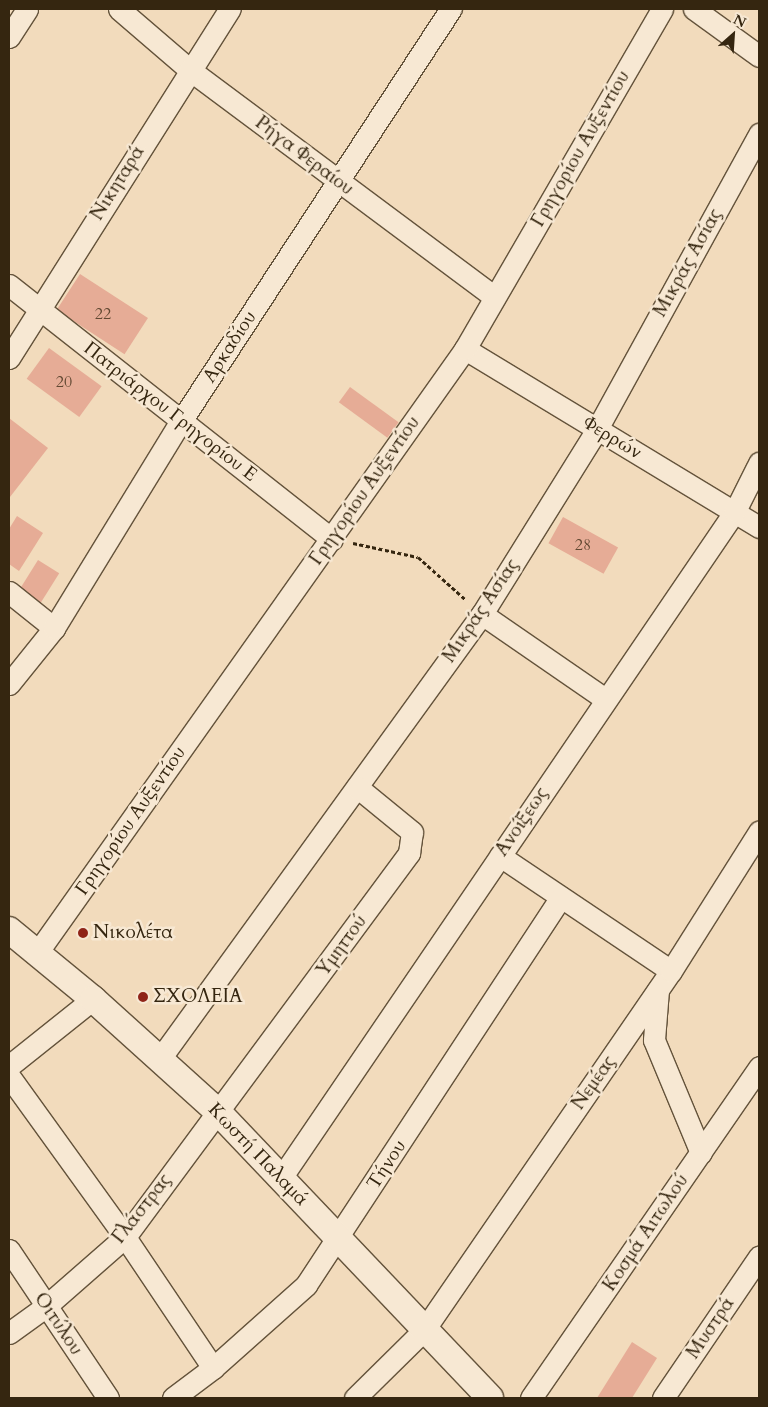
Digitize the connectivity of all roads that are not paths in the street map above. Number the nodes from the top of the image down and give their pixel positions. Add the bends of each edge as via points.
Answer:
1 (27, 9) edge
2 (119, 9) edge
3 (230, 9) edge
4 (450, 9) edge
5 (662, 9) edge
6 (694, 9) edge
7 (9, 36) edge
8 (759, 56) edge
9 (190, 70) junction
10 (759, 134) edge
11 (339, 182) junction
12 (9, 285) edge
13 (494, 297) junction
14 (38, 309) junction
15 (465, 349) junction
16 (9, 358) edge
17 (181, 421) junction
18 (597, 429) junction
19 (759, 463) edge
20 (735, 511) junction
21 (759, 527) edge
22 (332, 539) junction
23 (9, 592) edge
24 (482, 614) junction
25 (54, 628) junction
26 (9, 684) edge
27 (605, 699) junction
28 (357, 787) junction
29 (759, 832) edge
30 (500, 856) junction
31 (561, 897) junction
32 (9, 930) edge
33 (37, 953) junction
34 (671, 970) junction
35 (658, 990) junction
36 (93, 999) junction
37 (159, 1060) junction
38 (9, 1066) edge
39 (759, 1067) edge
40 (9, 1076) edge
41 (216, 1111) junction
42 (701, 1153) junction
43 (281, 1178) junction
44 (125, 1237) junction
45 (339, 1238) junction
46 (9, 1250) edge
47 (759, 1257) edge
48 (45, 1307) junction
49 (424, 1330) junction
50 (9, 1333) edge
51 (213, 1368) junction
52 (108, 1398) edge
53 (173, 1398) edge
54 (355, 1398) edge
55 (490, 1398) edge
56 (532, 1398) edge
57 (663, 1398) edge

1 - 7 street
2 - 9 street, Ρήγα Φεραίου
3 - 9 street, Νικηταρά
4 - 11 street, Αρκαδίου
5 - 13 street, Γρηγορίου Αυξεντίου
6 - 8 street
9 - 11 street, Ρήγα Φεραίου
9 - 14 street, Νικηταρά
10 - 18 street, Μικράς Ασίας
11 - 13 street, Ρήγα Φεραίου
11 - 17 street, Αρκαδίου
12 - 14 street, Πατριάρχου Γρηγορίου Ε
13 - 15 street, Γρηγορίου Αυξεντίου
14 - 16 street, Νικηταρά
14 - 17 street, Πατριάρχου Γρηγορίου Ε
15 - 18 street, Φερρών
15 - 22 street, Γρηγορίου Αυξεντίου
17 - 22 street, Πατριάρχου Γρηγορίου Ε
17 - 25 street, Αρκαδίου
18 - 20 street, Φερρών
18 - 24 street, Μικράς Ασίας
19 - 20 street, Ανοίξεως
20 - 21 street, Φερρών
20 - 27 street, Ανοίξεως
22 - 33 street, Γρηγορίου Αυξεντίου
23 - 25 street
24 - 27 street
24 - 28 street, Μικράς Ασίας
25 - 26 street, Αρκαδίου
27 - 30 street, Ανοίξεως
28 - 37 street, Μικράς Ασίας
28 - 41 street, Υμηττού via 412,832 409,854
29 - 34 street, Νεμέας
30 - 31 street
30 - 43 street, Ανοίξεως
31 - 34 street
31 - 45 street, Τήνου
32 - 33 street, Κωστή Παλαμά
33 - 36 street, Κωστή Παλαμά
34 - 35 street, Νεμέας
35 - 42 street via 654,1040
35 - 49 street, Νεμέας
36 - 37 street, Κωστή Παλαμά
36 - 38 street
37 - 41 street, Κωστή Παλαμά
39 - 42 street, Κοσμά Αιτωλού
40 - 44 street
41 - 43 street, Κωστή Παλαμά
41 - 44 street, Γλάστρας
42 - 56 street, Κοσμά Αιτωλού
43 - 45 street, Κωστή Παλαμά
44 - 48 street, Γλάστρας
44 - 51 street
45 - 49 street, Κωστή Παλαμά
45 - 51 street, Τήνου via 306,1285
46 - 48 street, Οιτύλου
47 - 57 street, Μυστρά
48 - 50 street, Γλάστρας
48 - 52 street, Οιτύλου
49 - 54 street, Νεμέας
49 - 55 street, Κωστή Παλαμά
51 - 53 street, Τήνου

